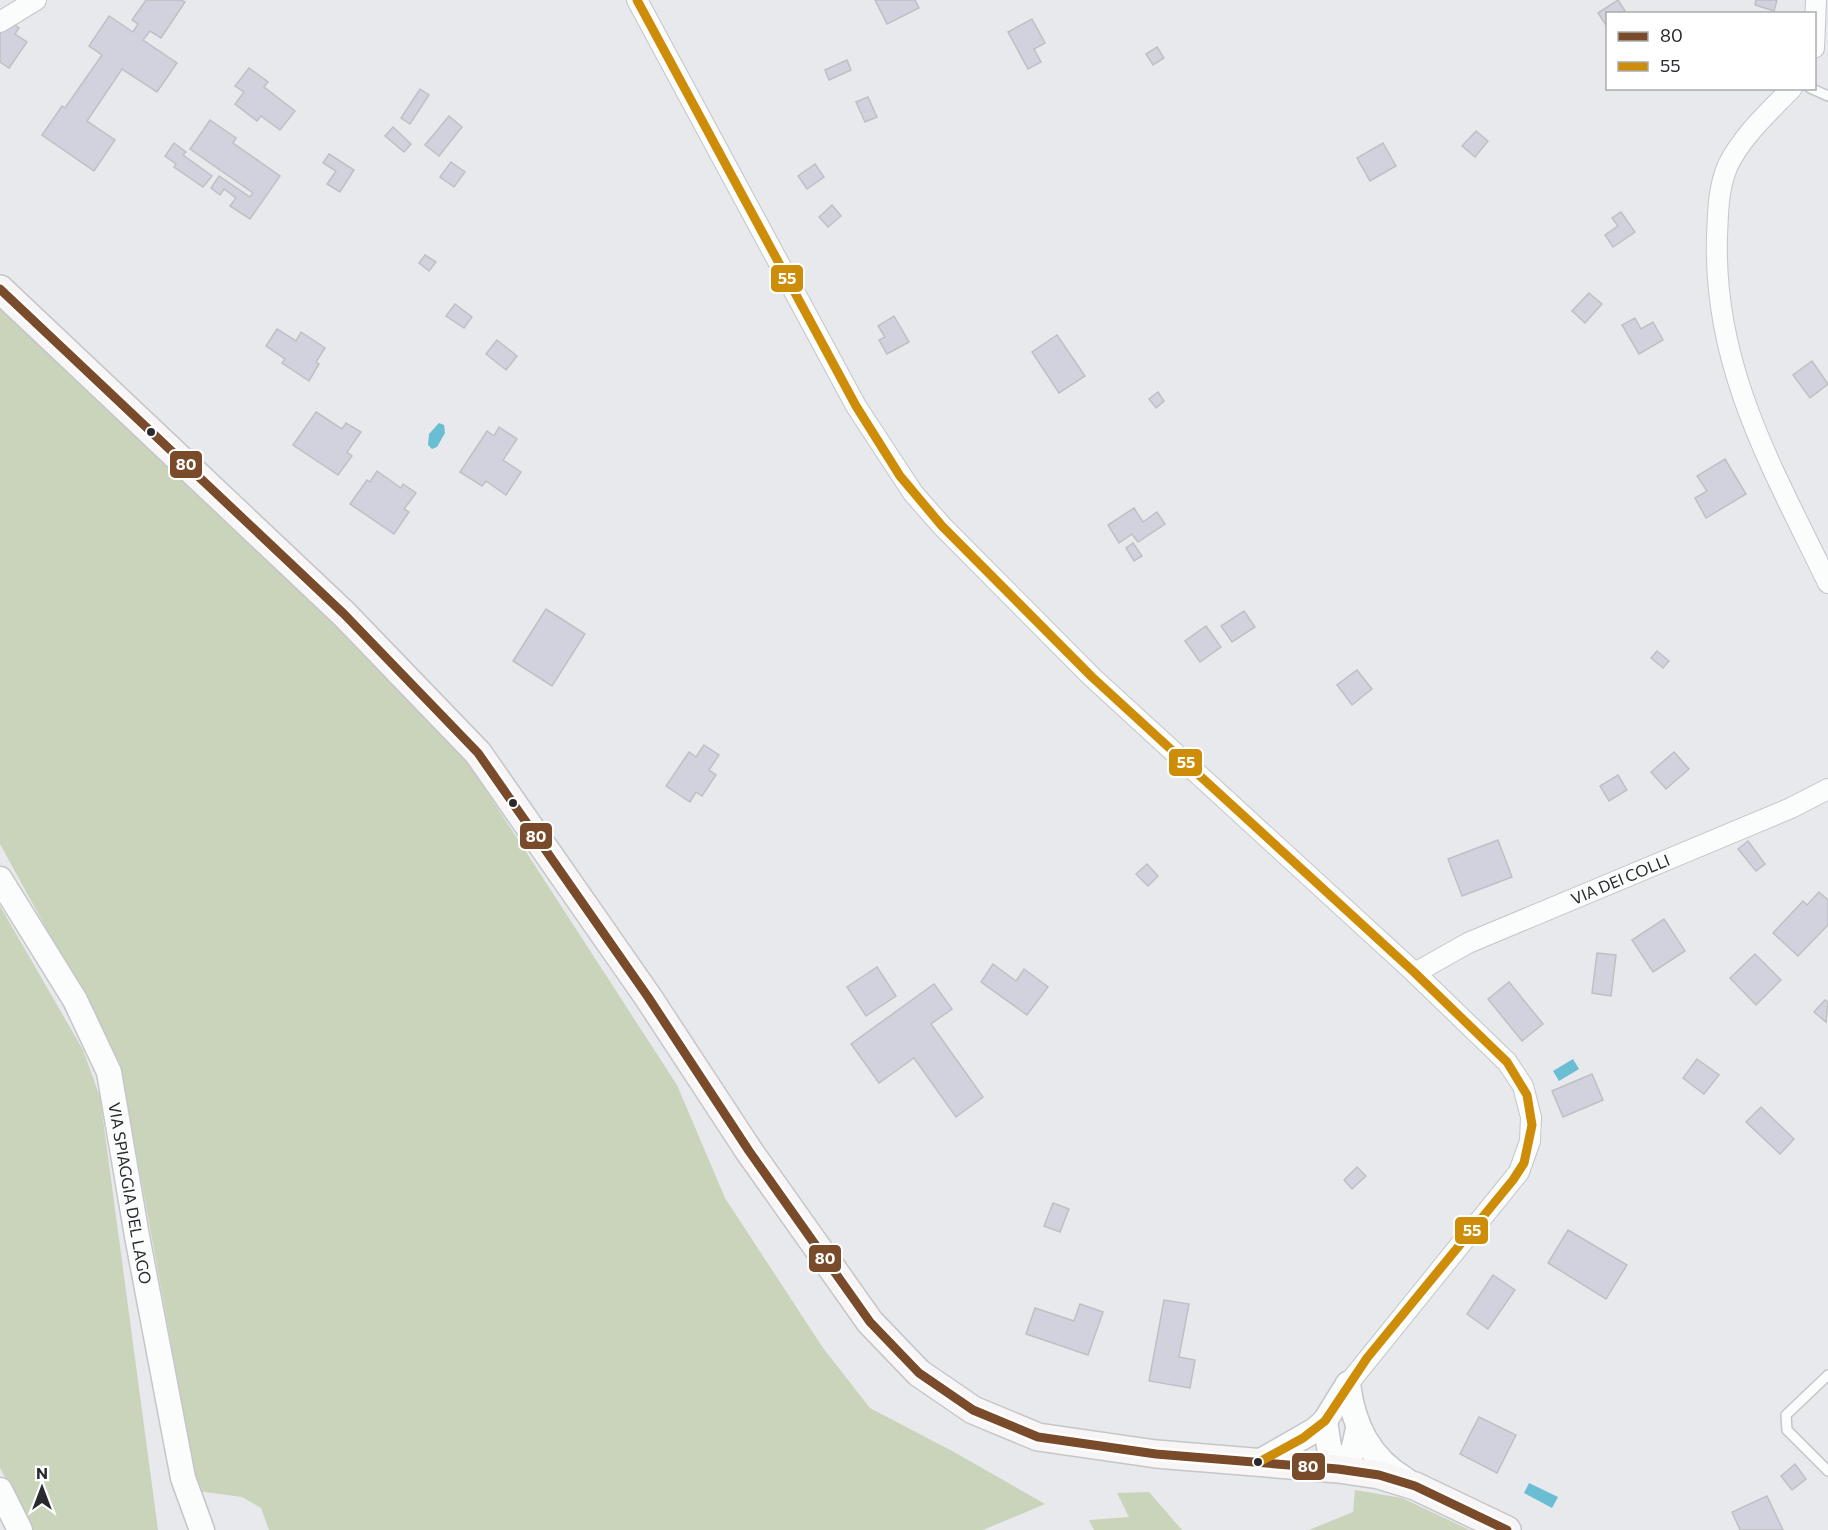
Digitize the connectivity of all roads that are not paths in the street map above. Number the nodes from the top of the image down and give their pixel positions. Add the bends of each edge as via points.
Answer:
1 (36, 0) edge
2 (637, 0) edge
3 (0, 22) edge
4 (1790, 90) edge
5 (0, 289) edge
6 (1828, 583) edge
7 (1828, 789) edge
8 (0, 879) edge
9 (1415, 973) junction
10 (1828, 1375) edge
11 (1348, 1384) junction
12 (1325, 1421) junction
13 (1358, 1429) junction
14 (1260, 1461) junction
15 (1338, 1469) junction
16 (1828, 1471) edge
17 (1415, 1486) junction
18 (0, 1490) edge
19 (21, 1530) edge
20 (202, 1530) edge
21 (1507, 1530) edge

1 - 3 street
2 - 9 street via 856,406 913,493 1092,677
4 - 6 street via 1746,138 1729,165 1719,202 1718,272 1730,358 1749,420
5 - 14 main road via 344,614 467,741 517,806 722,1112 849,1292 878,1332 909,1364 973,1410 1038,1437 1156,1454
7 - 9 street, VIA DEI COLLI via 1468,943
8 - 20 street, VIA SPIAGGIA DEL LAGO via 75,1000 110,1072 183,1478
9 - 11 street via 1514,1071 1530,1105 1530,1141 1513,1180
10 - 16 lane via 1786,1415 1787,1430
11 - 12 street
11 - 13 street
12 - 14 street
12 - 15 street
13 - 15 street via 1353,1451
13 - 17 street via 1379,1461
14 - 15 main road
15 - 17 main road via 1389,1477
17 - 21 main road
18 - 19 street

